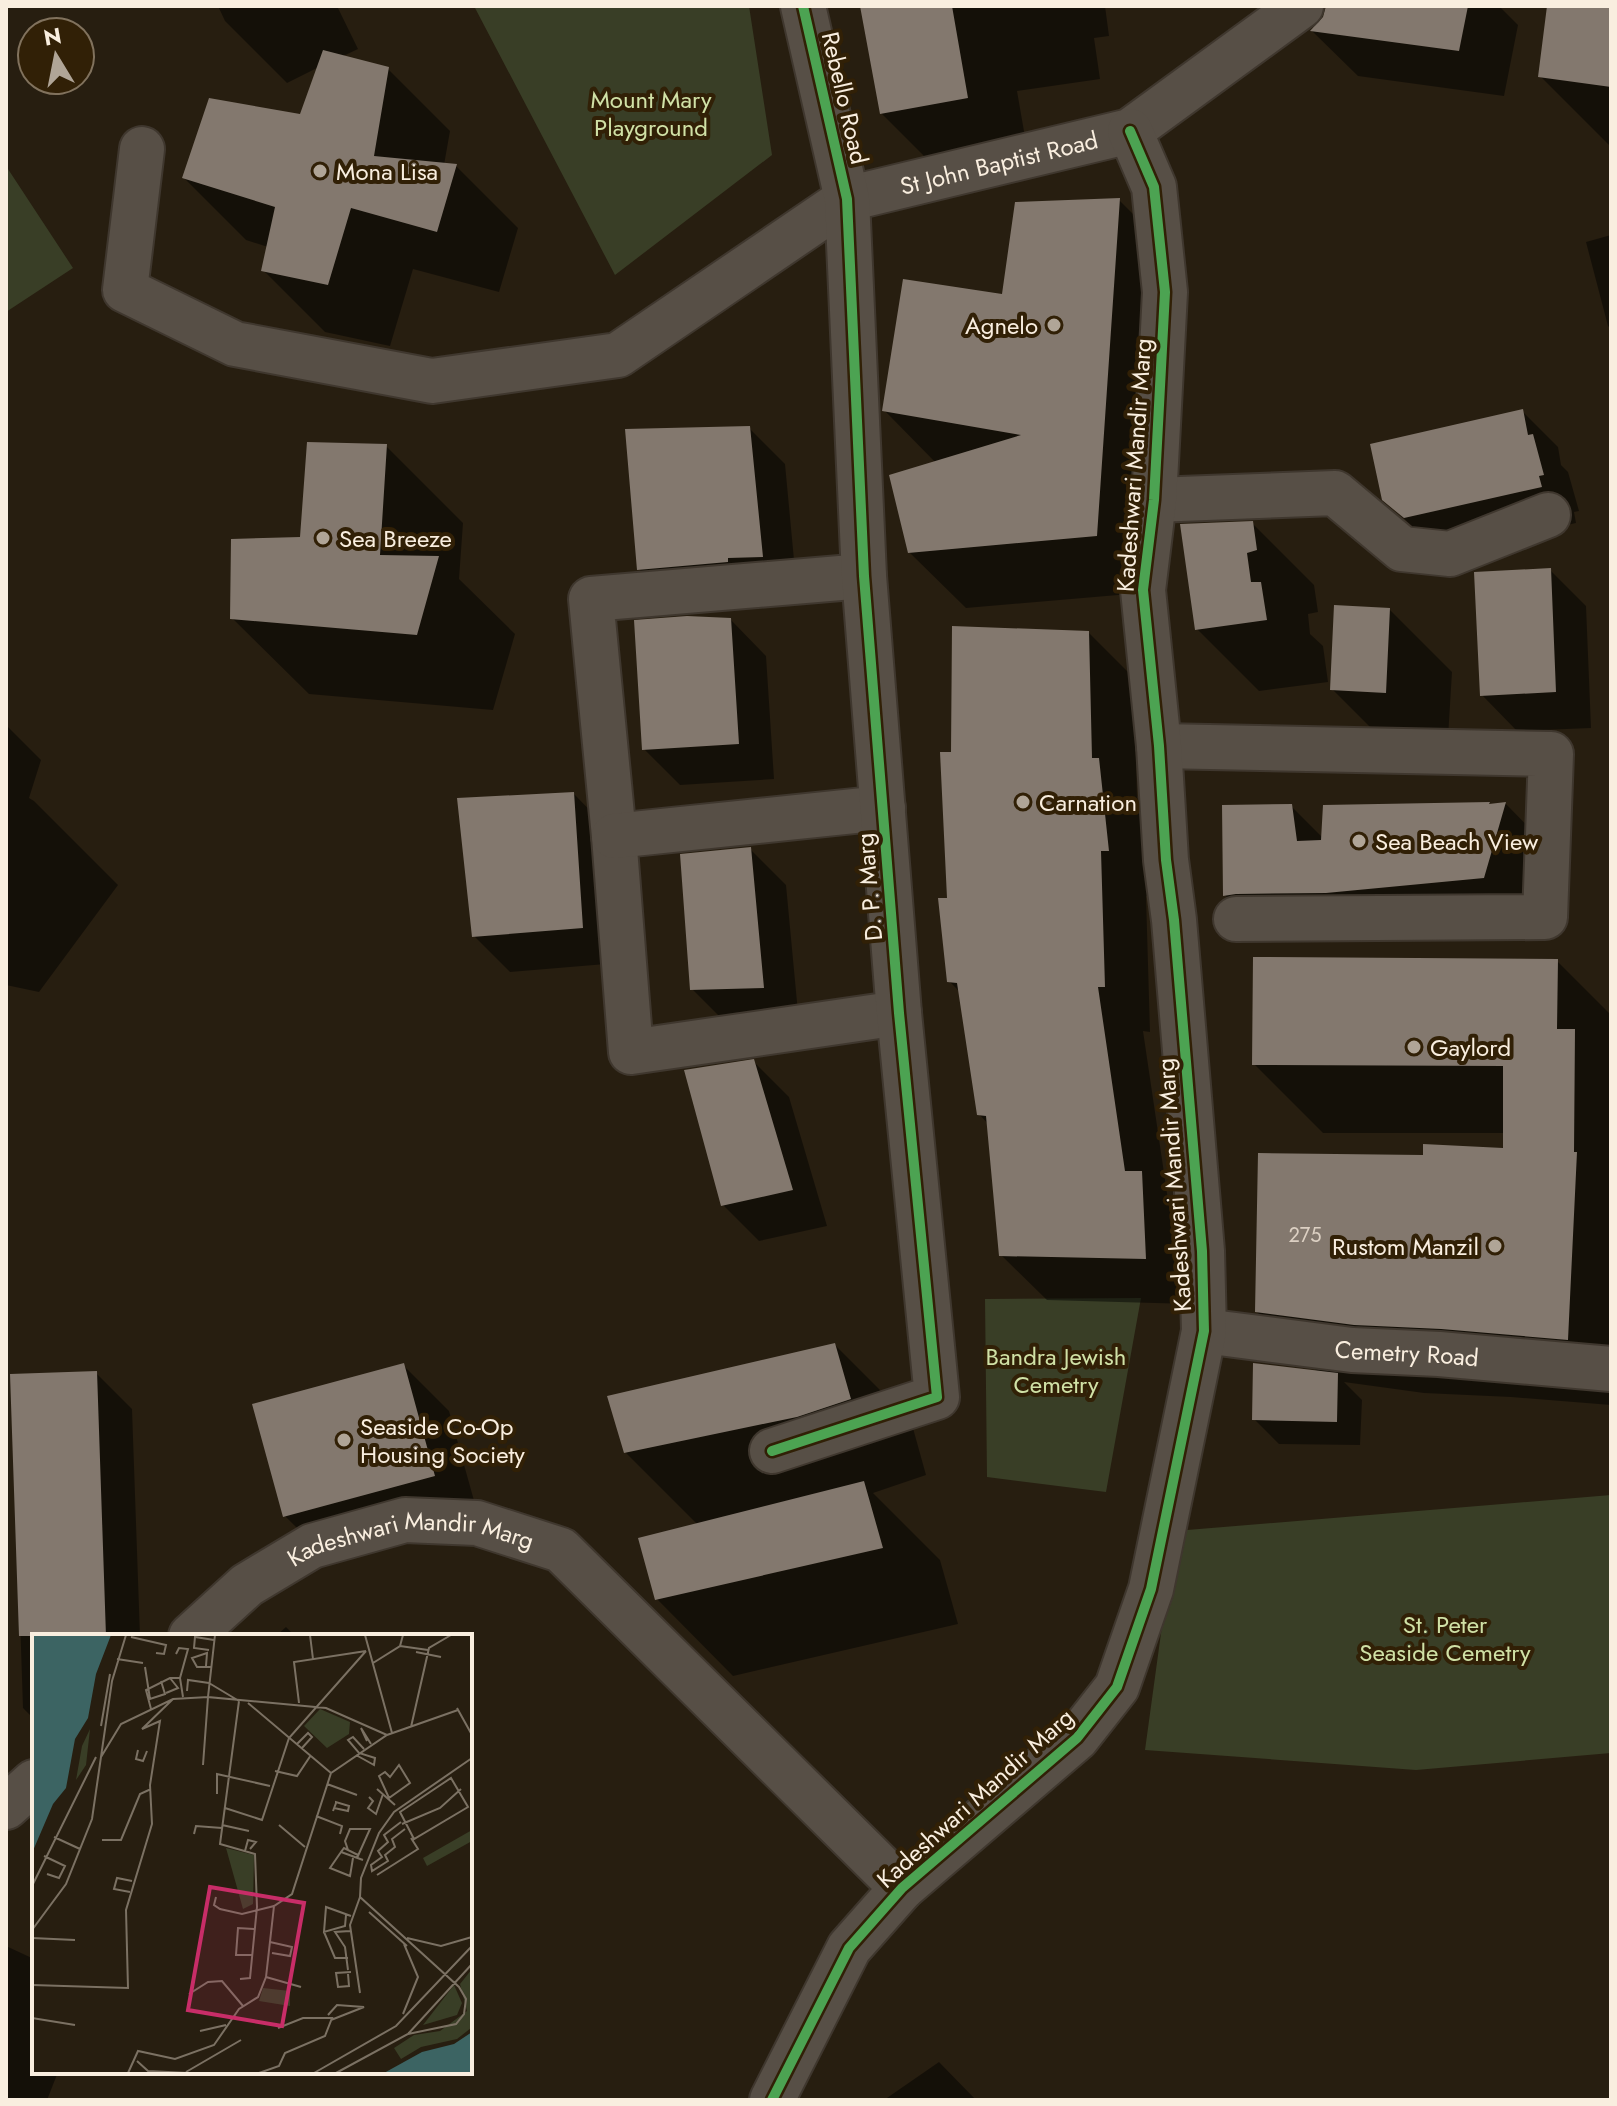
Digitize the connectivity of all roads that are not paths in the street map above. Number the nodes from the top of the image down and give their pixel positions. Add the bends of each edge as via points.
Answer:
1 (803, 6) edge
2 (1301, 6) edge
3 (1130, 131) junction
4 (142, 149) dead end
5 (847, 199) junction
6 (1154, 500) junction
7 (1548, 515) dead end
8 (864, 576) junction
9 (1159, 746) junction
10 (883, 808) junction
11 (614, 836) junction
12 (1236, 919) dead end
13 (899, 1013) junction
14 (1204, 1331) junction
15 (1611, 1369) edge
16 (772, 1451) dead end
17 (193, 1634) edge
18 (32, 1784) edge
19 (6, 1807) edge
20 (902, 1888) junction
21 (772, 2100) edge

1 - 5 street, Rebello Road
2 - 3 street, St John Baptist Road
3 - 5 street, St John Baptist Road
3 - 6 street, Kadeshwari Mandir Marg via 1154,187 1165,292
4 - 5 street via 125,290 235,344 432,381 618,355
5 - 8 street, D. P. Marg
6 - 7 street via 1335,493 1402,549 1450,554
6 - 9 street, Kadeshwari Mandir Marg via 1143,590
8 - 10 street, D. P. Marg
8 - 11 street via 591,599
9 - 12 street via 1551,754 1545,917
9 - 14 street, Kadeshwari Mandir Marg via 1201,1235
10 - 11 street
10 - 13 street, D. P. Marg
11 - 13 street via 631,1052
13 - 16 street, D. P. Marg via 937,1397
14 - 15 street, Cemetry Road via 1352,1350
14 - 20 street, Kadeshwari Mandir Marg via 1151,1589 1117,1687 1077,1738
17 - 20 street, Kadeshwari Mandir Marg via 247,1585 312,1546 405,1520 477,1523 561,1550
18 - 19 street
20 - 21 street, Kadeshwari Mandir Marg via 849,1948

